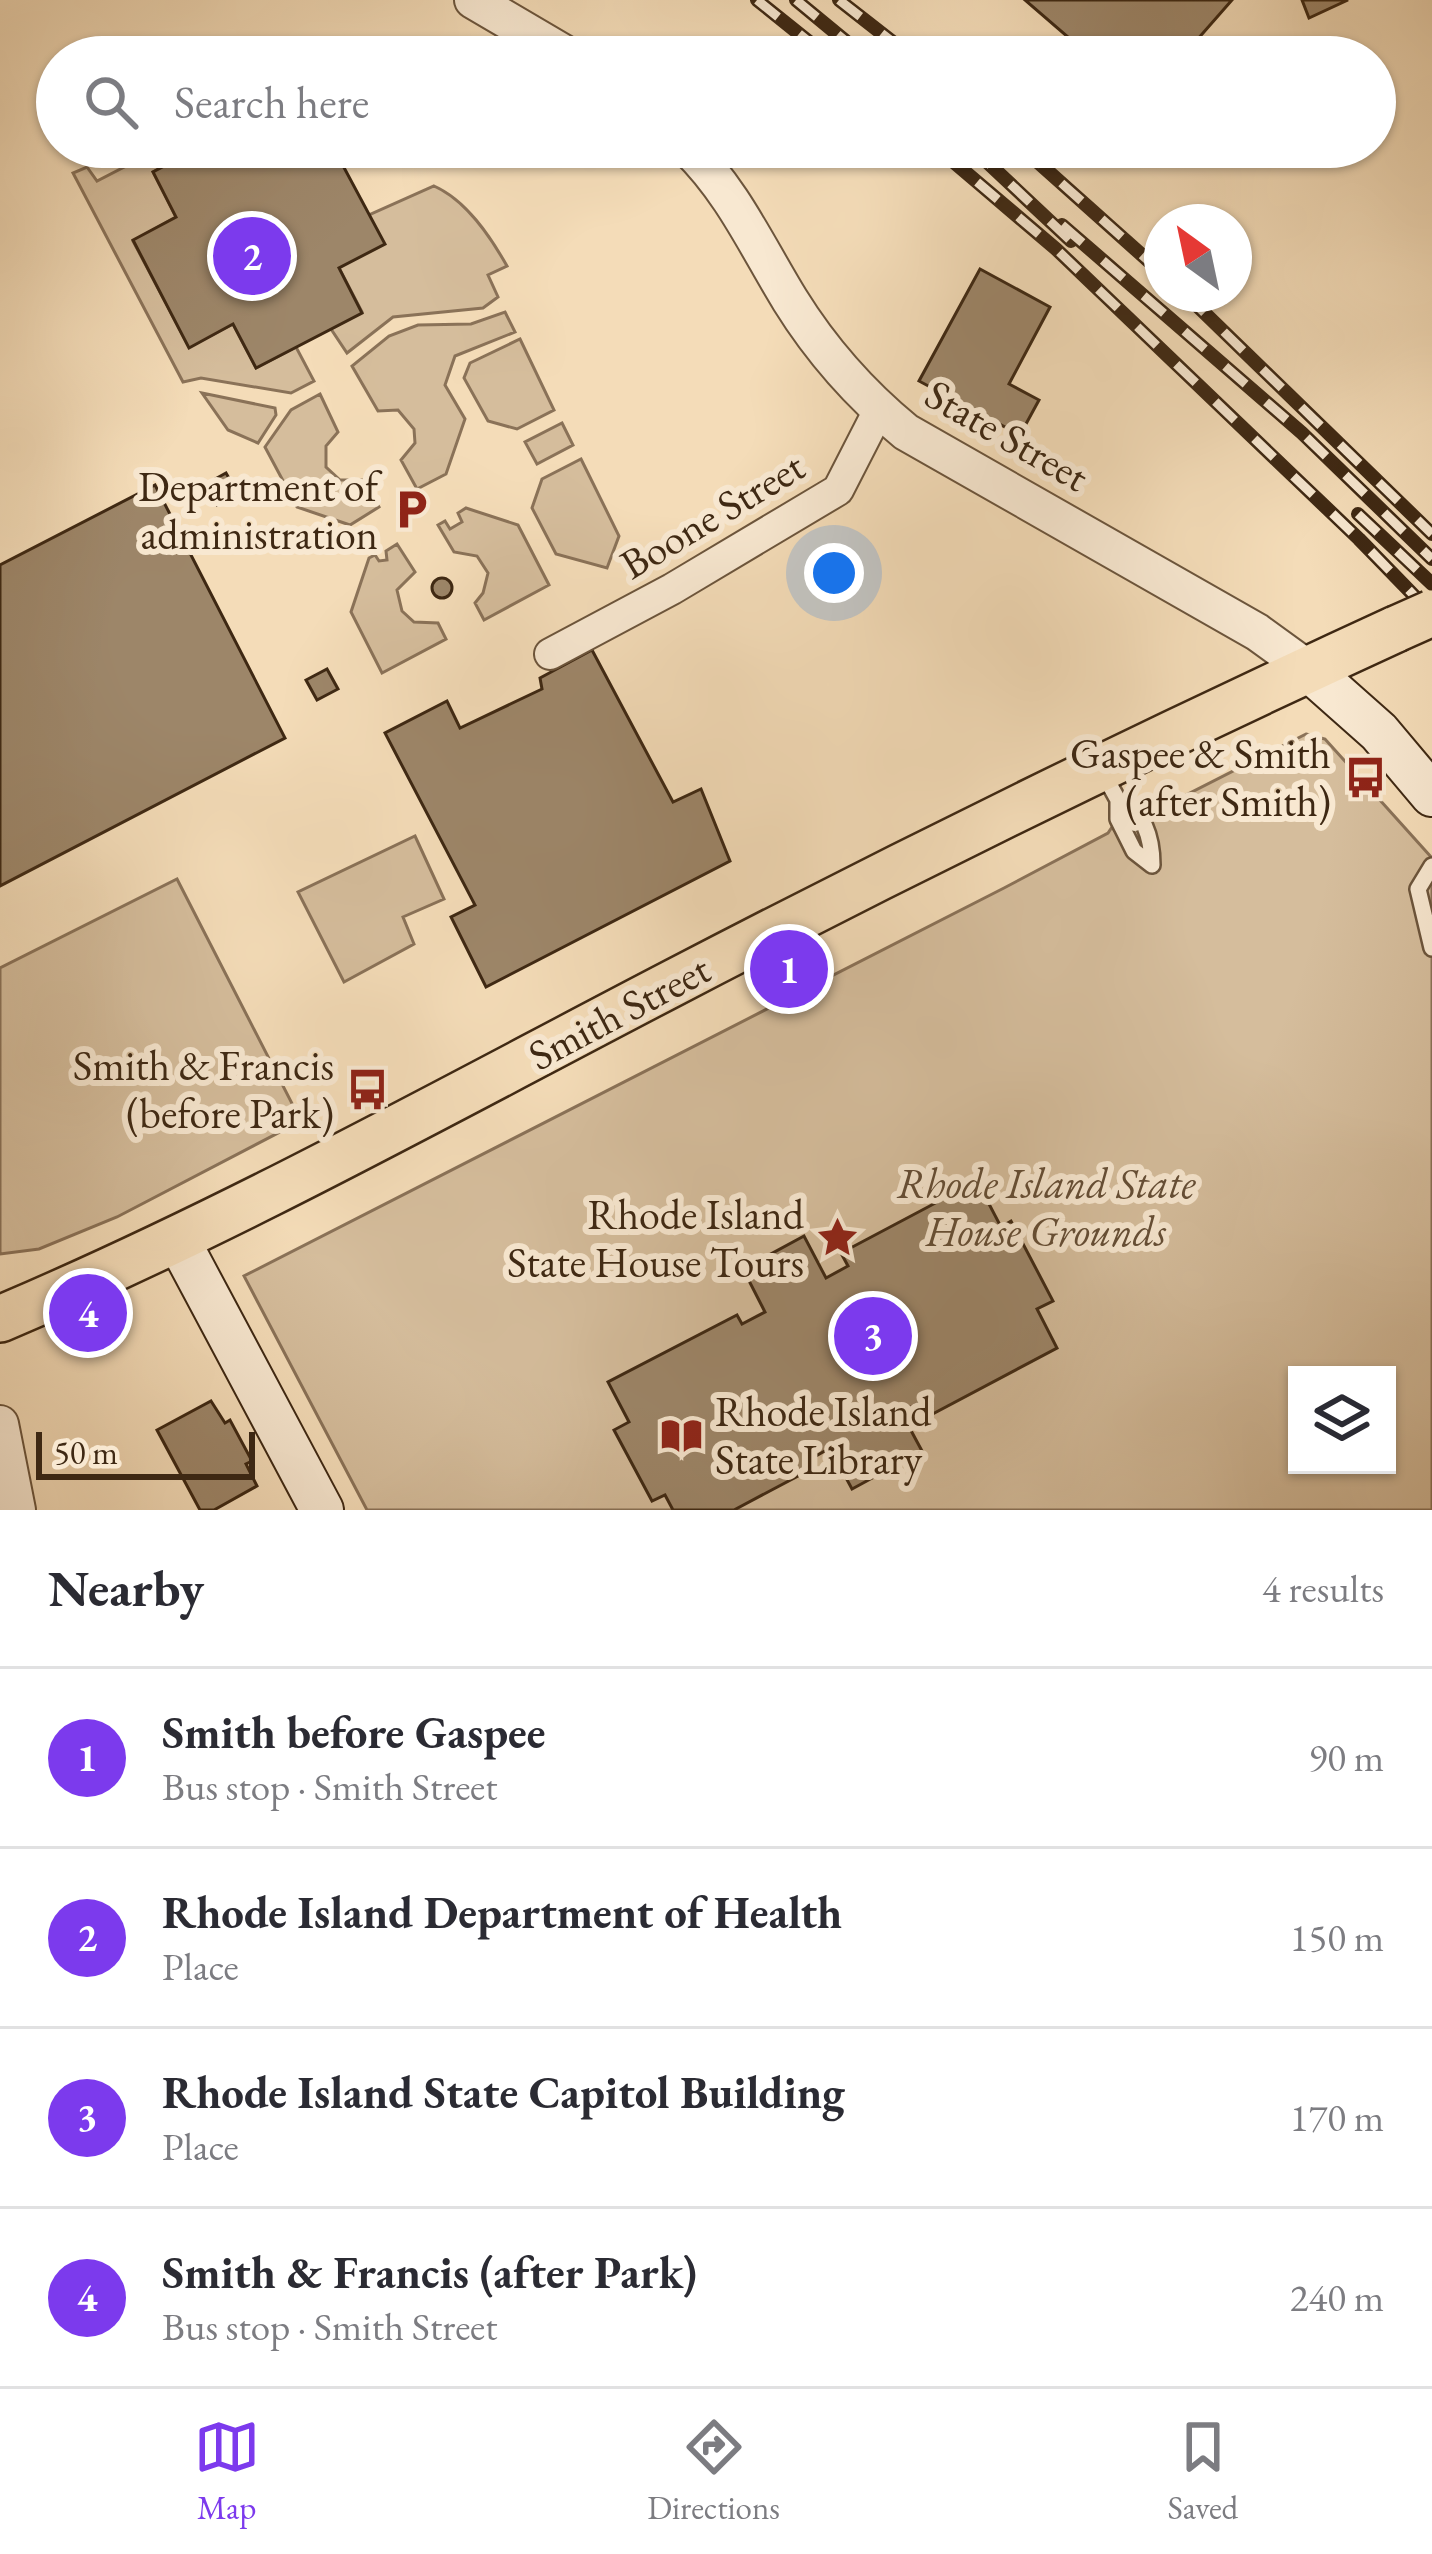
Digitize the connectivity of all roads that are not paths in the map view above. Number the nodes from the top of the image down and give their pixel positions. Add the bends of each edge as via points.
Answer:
1 (473, 0) edge
2 (534, 36) edge
3 (708, 168) edge
4 (879, 410) junction
5 (1414, 621) edge
6 (550, 654) dead end
7 (1309, 669) junction
8 (1432, 795) edge
9 (1432, 866) edge
10 (1432, 948) edge
11 (177, 1238) junction
12 (0, 1319) edge
13 (0, 1424) edge
14 (16, 1510) edge
15 (322, 1510) edge

1 - 2 street
3 - 4 street, State Street via 830,357
4 - 6 street, Boone Street via 838,490
4 - 7 street, State Street
5 - 7 main road, Smith Street
7 - 8 main road via 1379,732
7 - 11 main road, Smith Street via 1109,784 1000,816
9 - 10 lane via 1418,889
11 - 12 main road, Smith Street
11 - 15 main road
13 - 14 street

